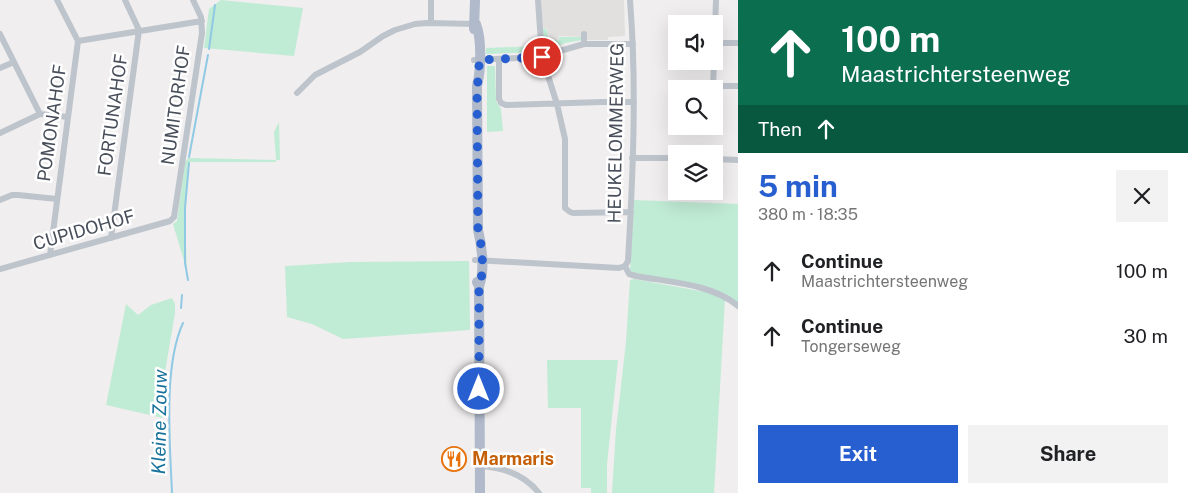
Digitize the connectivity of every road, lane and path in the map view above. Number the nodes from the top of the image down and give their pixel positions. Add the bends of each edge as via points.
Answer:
1 (57, 0) edge
2 (125, 0) edge
3 (193, 0) edge
4 (431, 0) edge
5 (475, 0) edge
6 (538, 0) edge
7 (630, 0) edge
8 (716, 0) edge
9 (716, 15) edge
10 (202, 21) junction
11 (431, 23) junction
12 (476, 24) junction
13 (140, 30) junction
14 (0, 34) edge
15 (584, 34) dead end
16 (78, 41) junction
17 (723, 43) edge
18 (584, 44) junction
19 (634, 44) junction
20 (738, 44) edge
21 (542, 57) junction
22 (499, 59) junction
23 (476, 60) junction
24 (14, 62) junction
25 (0, 68) edge
26 (738, 86) edge
27 (723, 87) edge
28 (297, 93) dead end
29 (634, 102) junction
30 (557, 104) junction
31 (40, 114) junction
32 (68, 117) junction
33 (0, 133) edge
34 (632, 158) junction
35 (668, 158) edge
36 (723, 159) edge
37 (738, 160) edge
38 (0, 200) edge
39 (57, 200) junction
40 (631, 212) junction
41 (175, 216) joint
42 (111, 238) junction
43 (50, 255) junction
44 (478, 260) junction
45 (626, 266) junction
46 (0, 270) edge
47 (738, 306) edge
48 (480, 466) junction
49 (480, 493) edge
50 (539, 493) edge

1 - 16 street, POMONAHOF
2 - 13 street
3 - 10 street, NUMITORHOF
4 - 11 street
5 - 12 main road
6 - 21 street
7 - 19 street, HEUKELOMMERWEG
8 - 9 street
10 - 13 street
10 - 41 street, NUMITORHOF
11 - 12 street
11 - 28 street via 414,24 389,32 360,52 315,75
12 - 23 main road via 479,33
13 - 16 street
13 - 42 street, FORTUNAHOF
14 - 24 street
15 - 18 street
16 - 32 street, POMONAHOF
17 - 20 street
18 - 19 street
18 - 21 street
19 - 29 street, HEUKELOMMERWEG
21 - 22 street
21 - 30 street
22 - 23 street
22 - 30 street via 501,103
23 - 44 main road via 479,76 478,230 482,244
24 - 25 street
24 - 31 street
26 - 27 street
29 - 30 street
29 - 34 street, HEUKELOMMERWEG
30 - 40 street via 566,139 567,211
31 - 32 street
31 - 33 street
32 - 39 street, POMONAHOF
34 - 35 street
34 - 40 street, HEUKELOMMERWEG
36 - 37 street
38 - 39 street via 18,195
39 - 43 street, POMONAHOF
40 - 45 street, HEUKELOMMERWEG
41 - 42 street, CUPIDOHOF
42 - 43 street, CUPIDOHOF
43 - 46 street, CUPIDOHOF
44 - 45 street
44 - 48 main road via 481,280
45 - 47 street via 629,274 710,290
48 - 49 main road
48 - 50 street via 498,466 521,477

